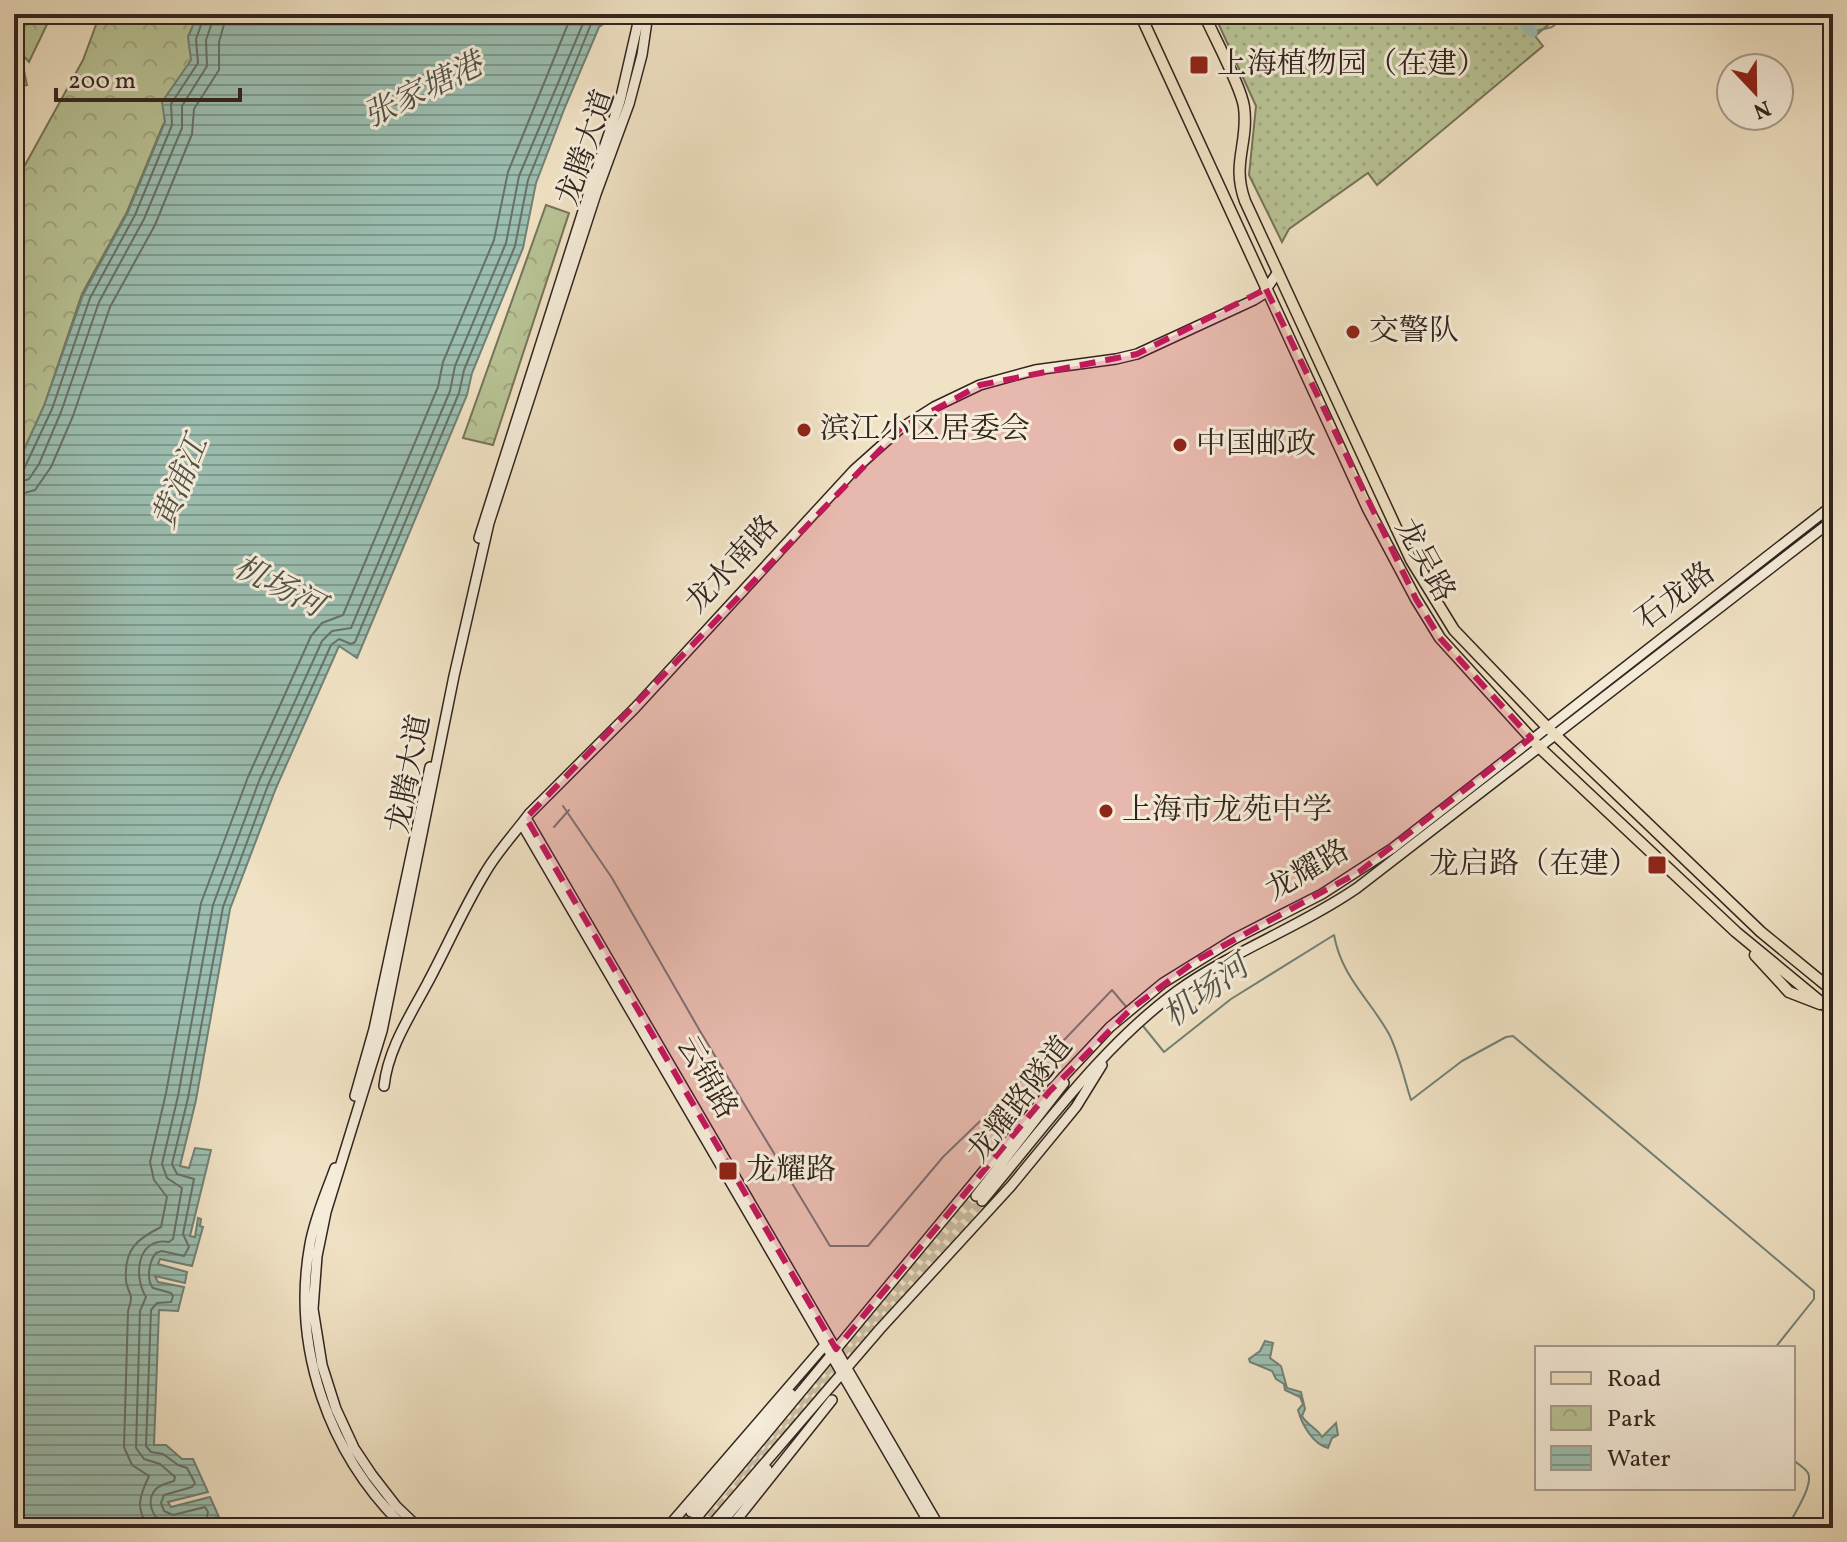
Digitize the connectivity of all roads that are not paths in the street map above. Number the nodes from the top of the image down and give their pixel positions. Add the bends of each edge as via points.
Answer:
1 (640, 14) edge
2 (648, 14) edge
3 (1140, 14) edge
4 (1204, 14) edge
5 (637, 55) junction
6 (1278, 272) junction
7 (1266, 289) junction
8 (1833, 505) edge
9 (1833, 520) edge
10 (1546, 726) junction
11 (1556, 734) junction
12 (1531, 738) junction
13 (1540, 748) junction
14 (524, 822) junction
15 (1833, 991) edge
16 (1829, 1008) edge
17 (1104, 1034) junction
18 (1105, 1058) junction
19 (384, 1086) dead end
20 (355, 1107) junction
21 (825, 1345) junction
22 (833, 1352) junction
23 (812, 1359) junction
24 (823, 1364) junction
25 (845, 1375) junction
26 (793, 1392) junction
27 (828, 1397) junction
28 (691, 1512) tunnel mouth
29 (405, 1528) edge
30 (419, 1528) edge
31 (667, 1528) edge
32 (688, 1528) edge
33 (709, 1528) edge
34 (717, 1528) edge
35 (730, 1528) edge
36 (932, 1528) edge
37 (940, 1528) edge

1 - 5 main road, 龙腾大道
2 - 5 main road, 龙腾大道
3 - 7 main road, 龙吴路
4 - 6 main road, 龙吴路 via 1244,103 1240,186
5 - 20 main road, 龙腾大道 via 629,104 489,523 382,1031
6 - 7 main road, 龙水南路
6 - 10 main road, 龙吴路 via 1429,592 1454,630
7 - 12 main road, 龙吴路 via 1368,509 1416,599 1440,638
7 - 14 main road, 龙水南路 via 1254,300 1137,354 1035,370 980,385 901,428 854,470
8 - 10 main road, 石龙路
9 - 11 main road, 石龙路
10 - 11 main road, 龙吴路
10 - 12 main road, 龙耀路
11 - 13 main road, 龙耀路
11 - 15 main road, 龙吴路 via 1761,932
12 - 13 main road, 龙吴路
12 - 17 main road, 龙耀路 via 1359,872 1197,960
13 - 16 main road, 龙吴路 via 1736,932 1789,992
13 - 18 main road, 龙耀路 via 1331,906 1198,977 1140,1022
14 - 19 main road, 龙水南路 via 480,881 402,1031
14 - 21 main road, 云锦路
14 - 22 main road, 云锦路
17 - 18 main road, 龙耀路隧道 via 979,1198
17 - 22 main road, 龙耀路 via 1049,1092
18 - 25 main road, 龙耀路 via 1076,1107
20 - 29 main road, 龙腾大道 via 311,1241 306,1272 308,1341 318,1386 341,1443 372,1492
20 - 30 main road, 龙腾大道 via 319,1241 312,1291 317,1340 331,1396 354,1448
21 - 22 main road, 云锦路
21 - 23 main road
22 - 24 main road, 龙耀路
22 - 25 main road, 云锦路
23 - 26 main road
23 - 31 main road
24 - 26 main road
24 - 32 main road, 龙耀路
25 - 27 main road, 龙耀路
25 - 36 main road, 云锦路
25 - 37 main road, 云锦路
26 - 28 main road
27 - 33 main road, 龙耀路
27 - 34 main road
27 - 35 main road, 龙耀路

